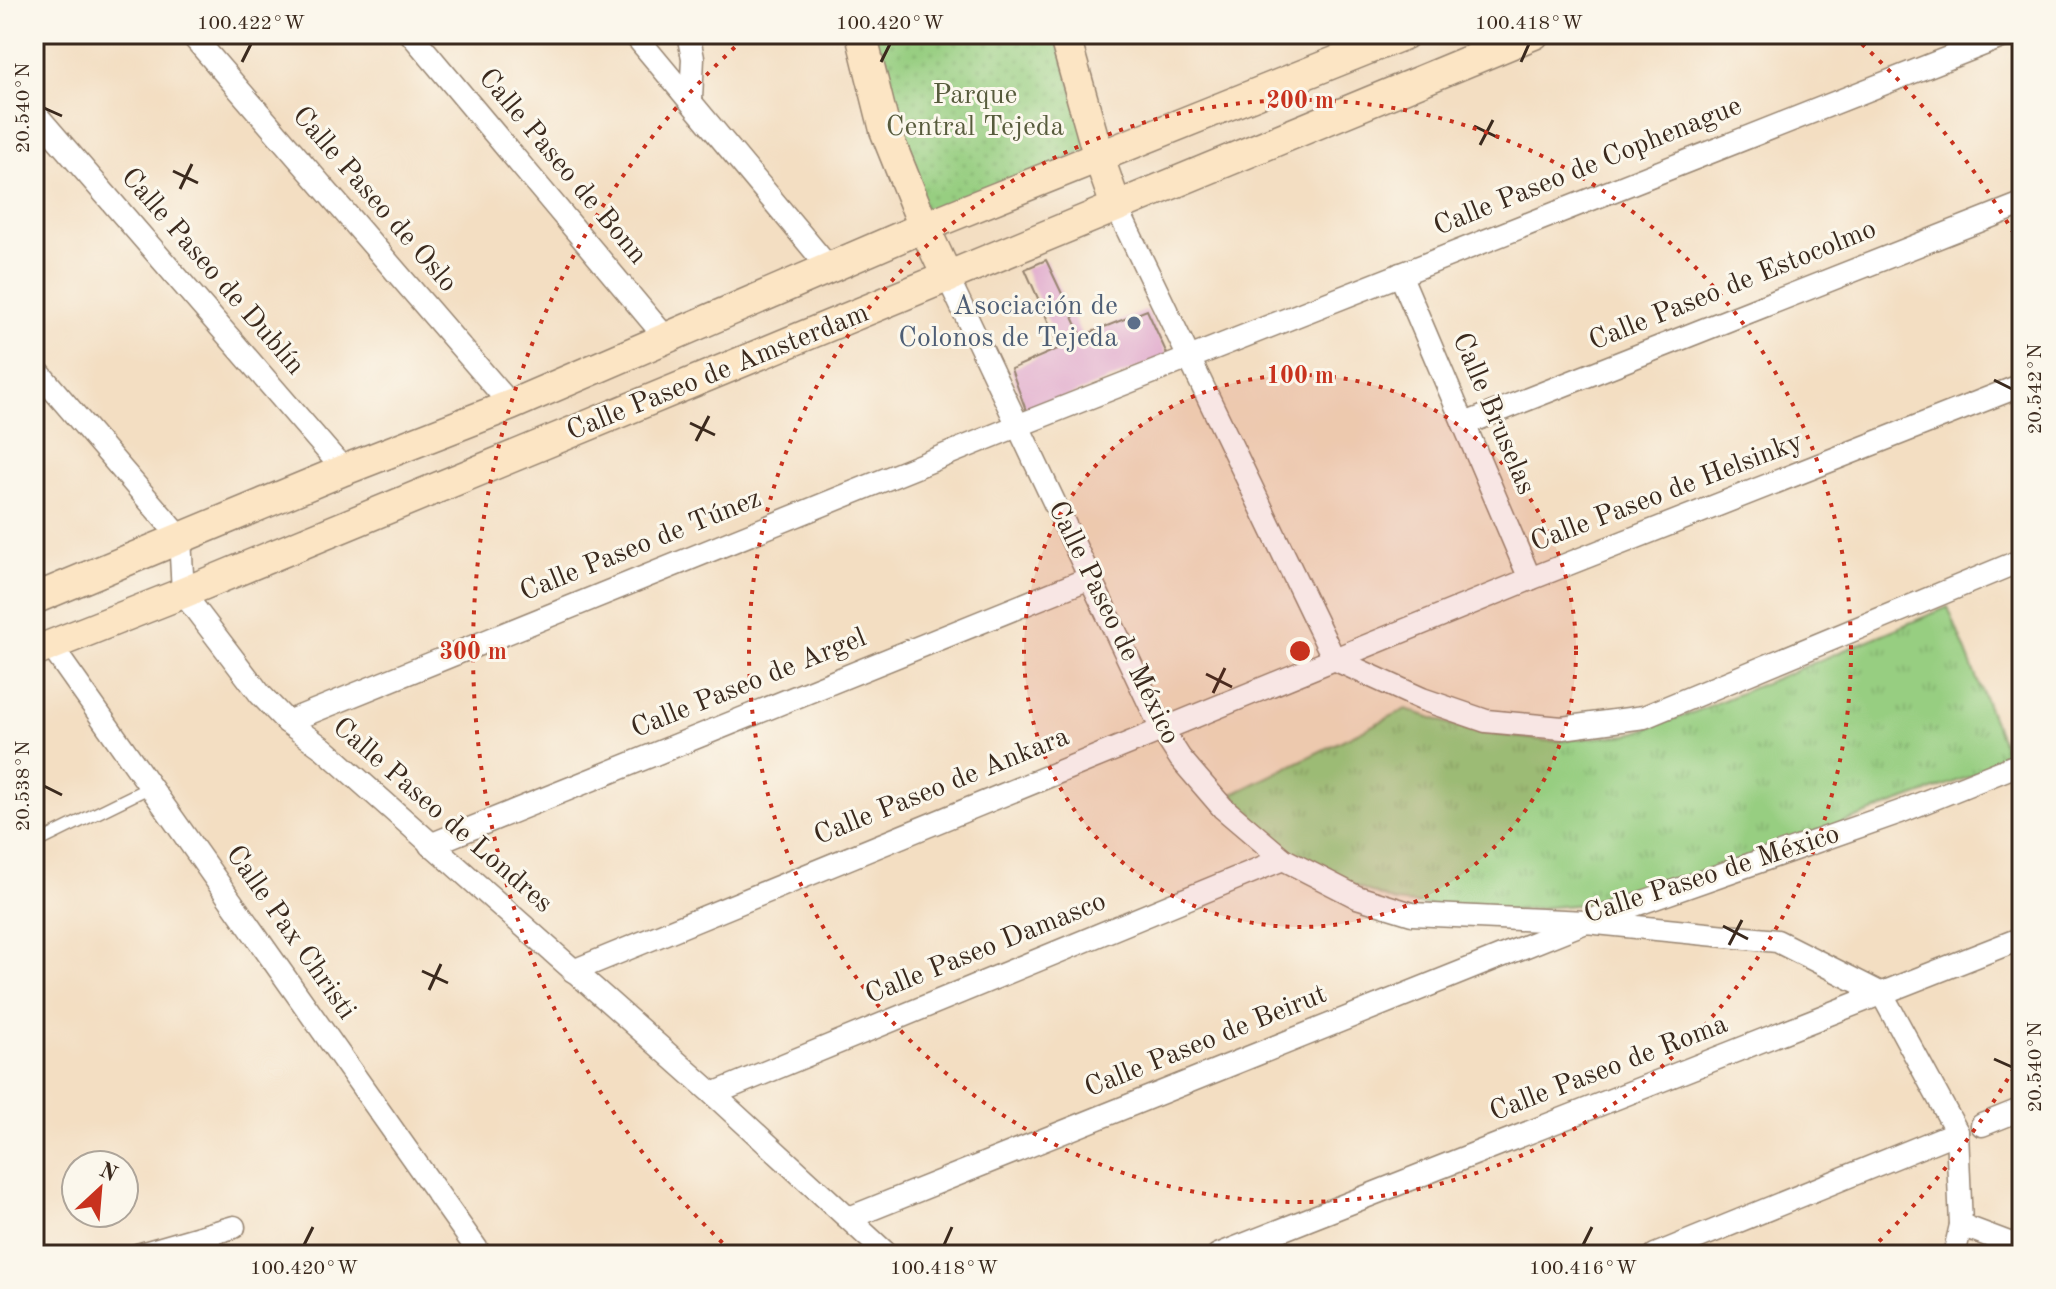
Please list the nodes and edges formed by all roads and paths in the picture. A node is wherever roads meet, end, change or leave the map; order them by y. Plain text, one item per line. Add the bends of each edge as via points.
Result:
1 (191, 34) edge
2 (411, 34) edge
3 (634, 34) edge
4 (688, 34) edge
5 (861, 34) edge
6 (1064, 34) edge
7 (1405, 34) edge
8 (1534, 34) edge
9 (2009, 34) edge
10 (691, 99) junction
11 (34, 112) edge
12 (1099, 158) junction
13 (2022, 204) edge
14 (1116, 206) junction
15 (924, 227) junction
16 (830, 269) junction
17 (1400, 274) junction
18 (948, 278) junction
19 (666, 338) junction
20 (1190, 360) junction
21 (34, 367) edge
22 (2022, 385) edge
23 (511, 405) junction
24 (1465, 424) junction
25 (1017, 426) junction
26 (344, 470) junction
27 (180, 537) junction
28 (2022, 560) edge
29 (1090, 578) junction
30 (1530, 579) junction
31 (183, 593) junction
32 (34, 599) edge
33 (42, 649) edge
34 (1334, 659) junction
35 (287, 722) junction
36 (1162, 730) junction
37 (2022, 763) edge
38 (150, 787) junction
39 (40, 841) dead end
40 (430, 845) junction
41 (1283, 859) junction
42 (1586, 922) junction
43 (2022, 938) edge
44 (573, 971) junction
45 (1882, 994) junction
46 (713, 1094) junction
47 (2022, 1109) edge
48 (1982, 1125) dead end
49 (1957, 1132) junction
50 (849, 1218) junction
51 (1961, 1225) junction
52 (234, 1227) dead end
53 (2022, 1248) edge
54 (137, 1255) edge
55 (481, 1255) edge
56 (888, 1255) edge
57 (1218, 1255) edge
58 (1655, 1255) edge
59 (1954, 1255) edge

1 - 23 street, Calle Paseo de Oslo
2 - 19 street, Calle Paseo de Bonn
3 - 10 street
4 - 10 street
5 - 15 main road, Calle Paseo de México via 885,130
6 - 12 main road
7 - 12 main road, Calle Paseo de Amsterdam
8 - 14 main road, Calle Paseo de Amsterdam
9 - 17 street, Calle Paseo de Cophenague
10 - 16 street
11 - 26 street, Calle Paseo de Dublín
12 - 14 main road
12 - 15 main road, Calle Paseo de Amsterdam
13 - 24 street, Calle Paseo de Estocolmo
14 - 18 main road, Calle Paseo de Amsterdam
14 - 20 street
15 - 16 main road, Calle Paseo de Amsterdam
15 - 18 main road, Calle Paseo de México
16 - 19 main road, Calle Paseo de Amsterdam
17 - 20 street, Calle Paseo de Cophenague
17 - 24 street, Calle Bruselas
18 - 25 street, Calle Paseo de México
18 - 31 main road, Calle Paseo de Amsterdam
19 - 23 main road, Calle Paseo de Amsterdam
20 - 25 street, Calle Paseo de Túnez
20 - 34 street
21 - 27 street
22 - 30 street, Calle Paseo de Helsinky
23 - 26 main road, Calle Paseo de Amsterdam
24 - 30 street, Calle Bruselas
25 - 29 street, Calle Paseo de México
25 - 35 street, Calle Paseo de Túnez
26 - 27 main road, Calle Paseo de Amsterdam
27 - 31 street
27 - 32 main road, Calle Paseo de Amsterdam
28 - 34 street via 1630,719 1562,728 1486,721
29 - 36 street, Calle Paseo de México
29 - 40 street, Calle Paseo de Argel
30 - 34 street, Calle Paseo de Helsinky
31 - 33 main road, Calle Paseo de Amsterdam
31 - 35 street, Calle Paseo de Londres
33 - 38 street, Calle Pax Christi
34 - 36 street, Calle Paseo de Ankara
35 - 40 street, Calle Paseo de Londres
36 - 41 street, Calle Paseo de México via 1223,808
36 - 44 street, Calle Paseo de Ankara
37 - 42 street, Calle Paseo de México via 1900,812
38 - 39 lane
38 - 55 street, Calle Pax Christi
40 - 44 street, Calle Paseo de Londres
41 - 42 street, Calle Paseo de México via 1357,897 1412,914
41 - 46 street, Calle Paseo Damasco
42 - 45 street via 1777,941
42 - 50 street, Calle Paseo de Beirut
43 - 45 street, Calle Paseo de Roma
44 - 46 street, Calle Paseo de Londres
45 - 49 street
45 - 57 street, Calle Paseo de Roma
46 - 50 street, Calle Paseo de Londres
47 - 48 street
49 - 51 street
49 - 58 street
50 - 56 street, Calle Paseo de Londres
51 - 53 street
51 - 59 street
52 - 54 street

